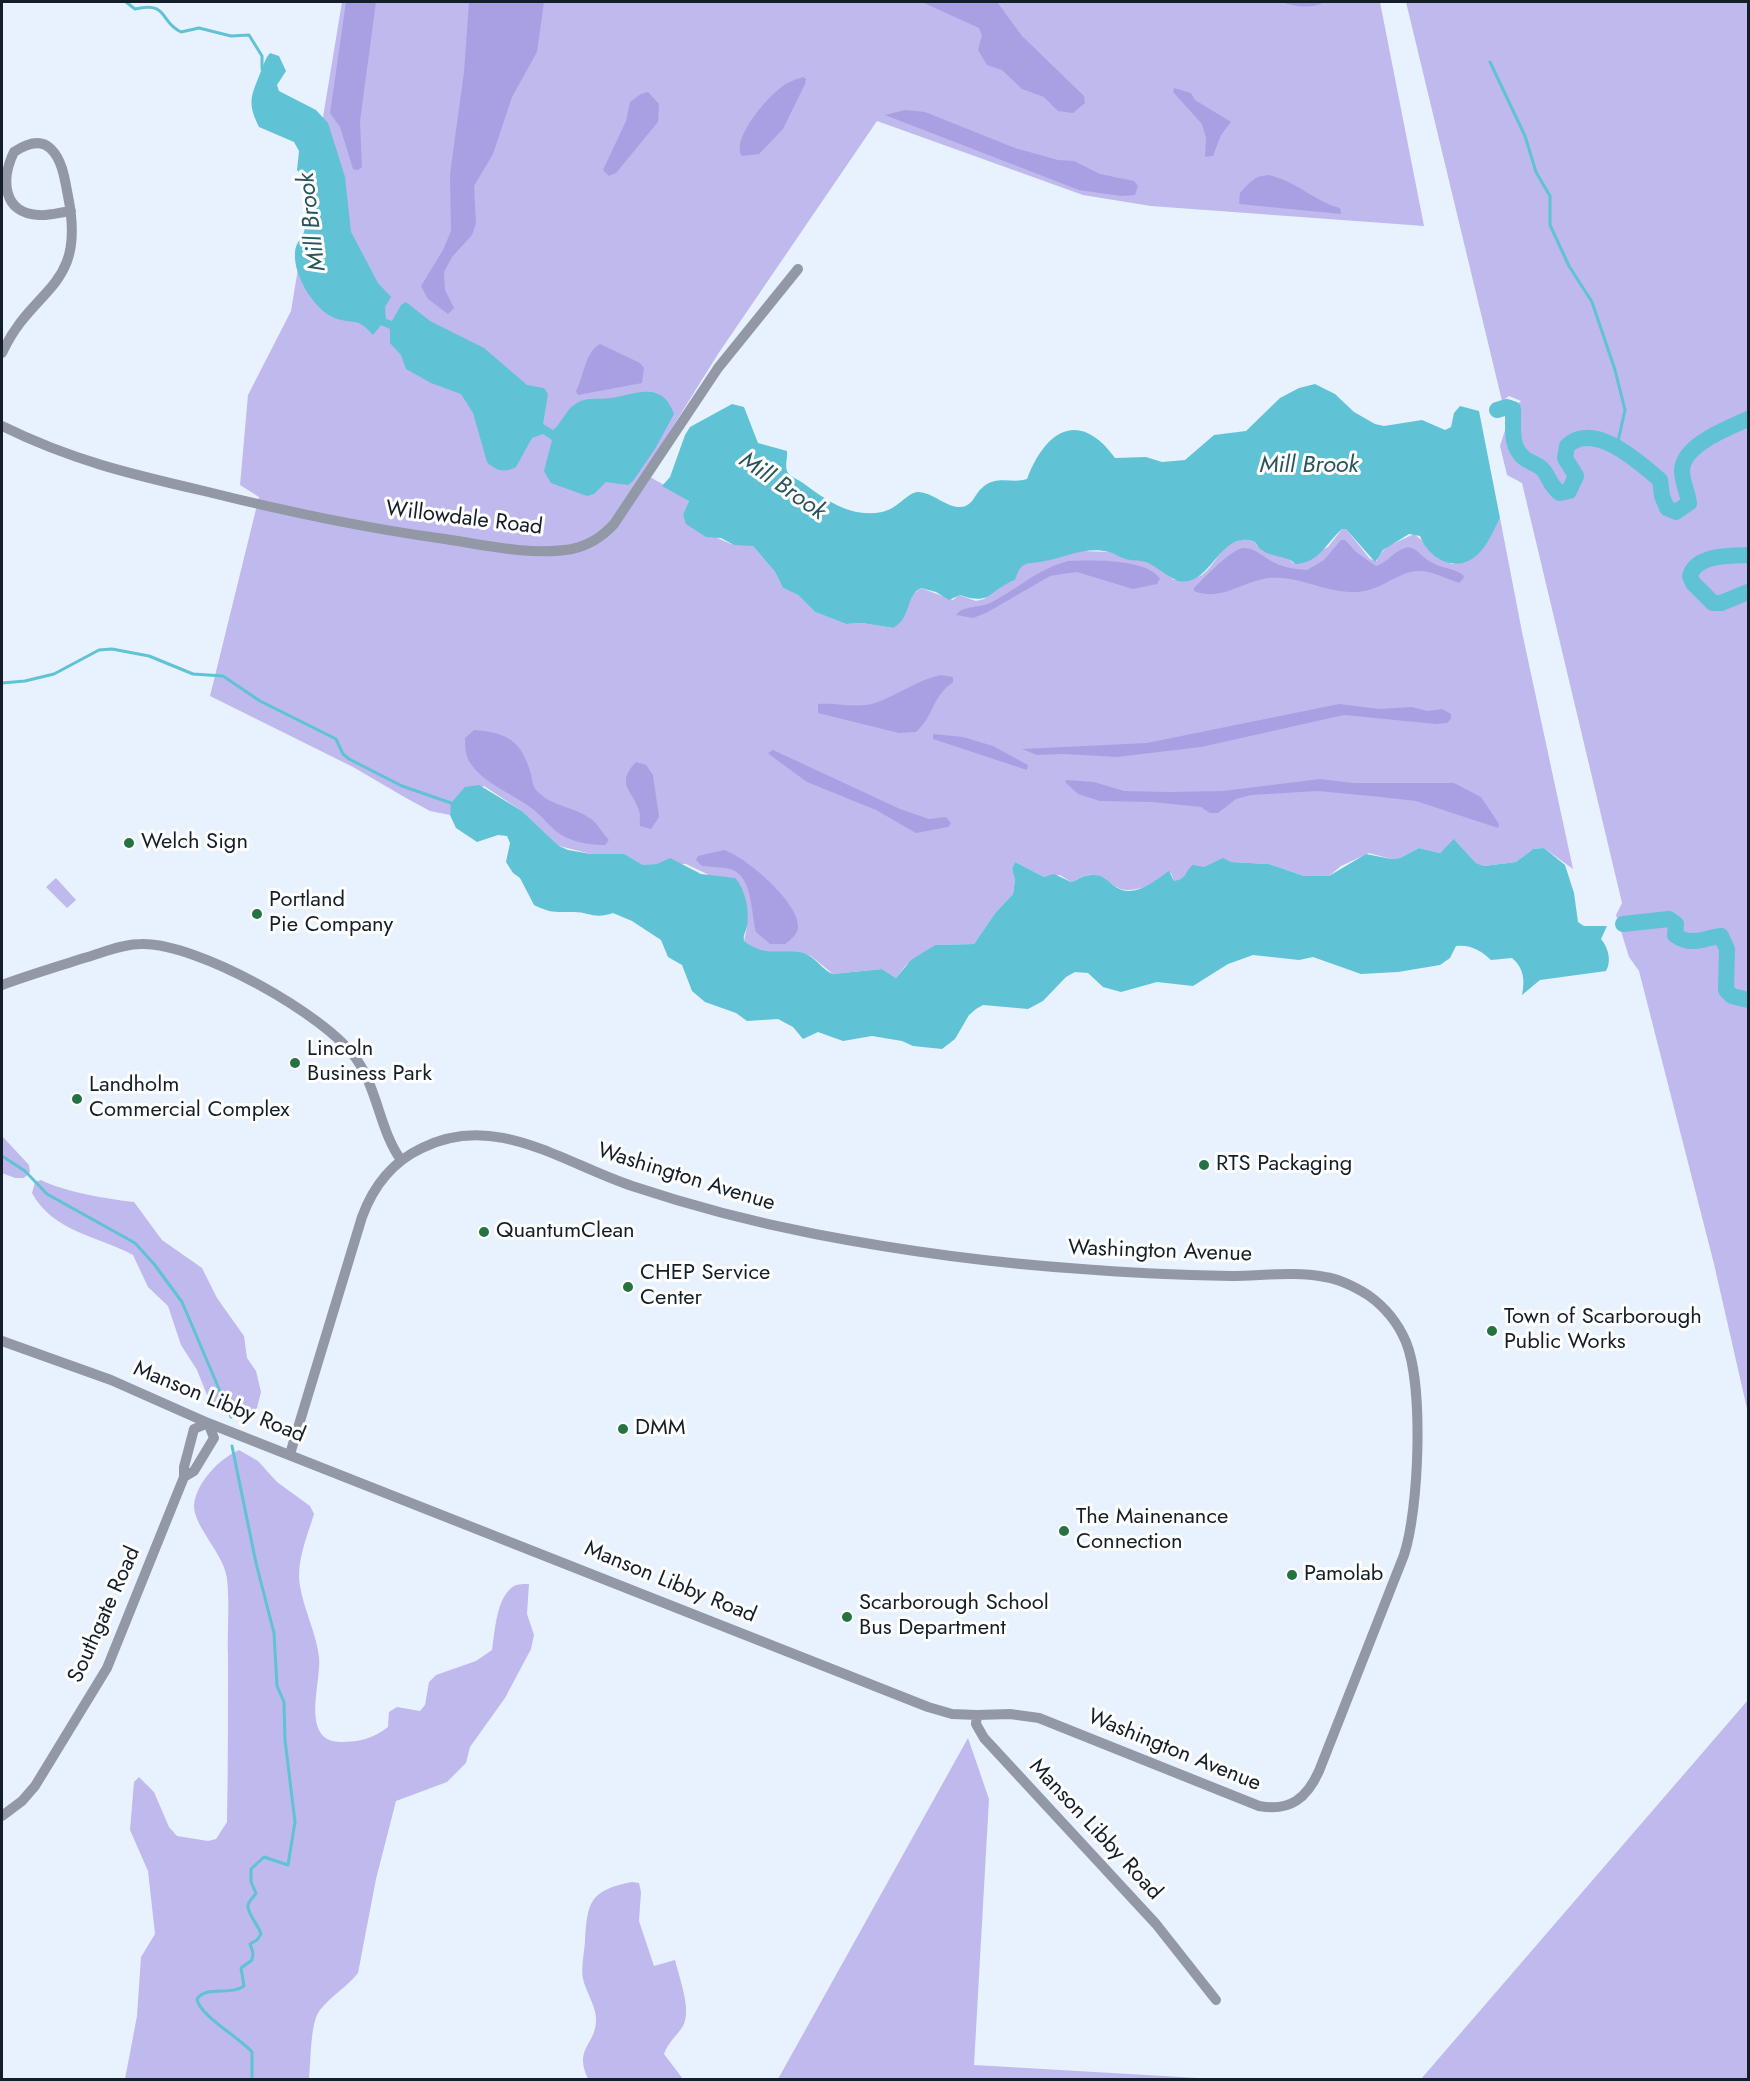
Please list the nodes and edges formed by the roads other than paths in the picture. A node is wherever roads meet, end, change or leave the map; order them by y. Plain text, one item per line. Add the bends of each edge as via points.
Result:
1 (71, 211) junction
2 (798, 269) dead end
3 (2, 353) edge
4 (2, 426) edge
5 (2, 985) edge
6 (401, 1160) junction
7 (2, 1341) edge
8 (208, 1423) junction
9 (290, 1454) junction
10 (184, 1478) junction
11 (977, 1715) junction
12 (2, 1815) edge
13 (1216, 2000) dead end

1 - 1 street via 40,215 15,206 6,182 14,152 34,143 53,151 63,172
1 - 3 street via 73,244 66,267 8,339
2 - 4 street, Willowdale Road via 718,368 614,524 597,540 571,549 464,542 306,515 85,462
5 - 6 street via 115,948 141,944 174,948 219,964 278,996 353,1054
6 - 9 street, Washington Avenue via 377,1185 364,1211
6 - 11 street, Washington Avenue via 440,1139 495,1134 665,1197 816,1234 942,1254 1069,1268 1153,1274 1327,1277 1357,1289 1385,1309 1405,1340 1413,1368 1413,1522 1404,1555 1319,1771 1304,1796 1285,1807 1259,1806 1039,1718
7 - 8 street, Manson Libby Road via 111,1380
8 - 9 street, Manson Libby Road
8 - 10 street, Southgate Road via 194,1429
8 - 10 street, Southgate Road via 214,1438 194,1471
9 - 11 street, Manson Libby Road via 928,1707 952,1714
10 - 12 street, Southgate Road via 107,1668 35,1786
11 - 13 street, Manson Libby Road via 978,1730 984,1738 1156,1924

